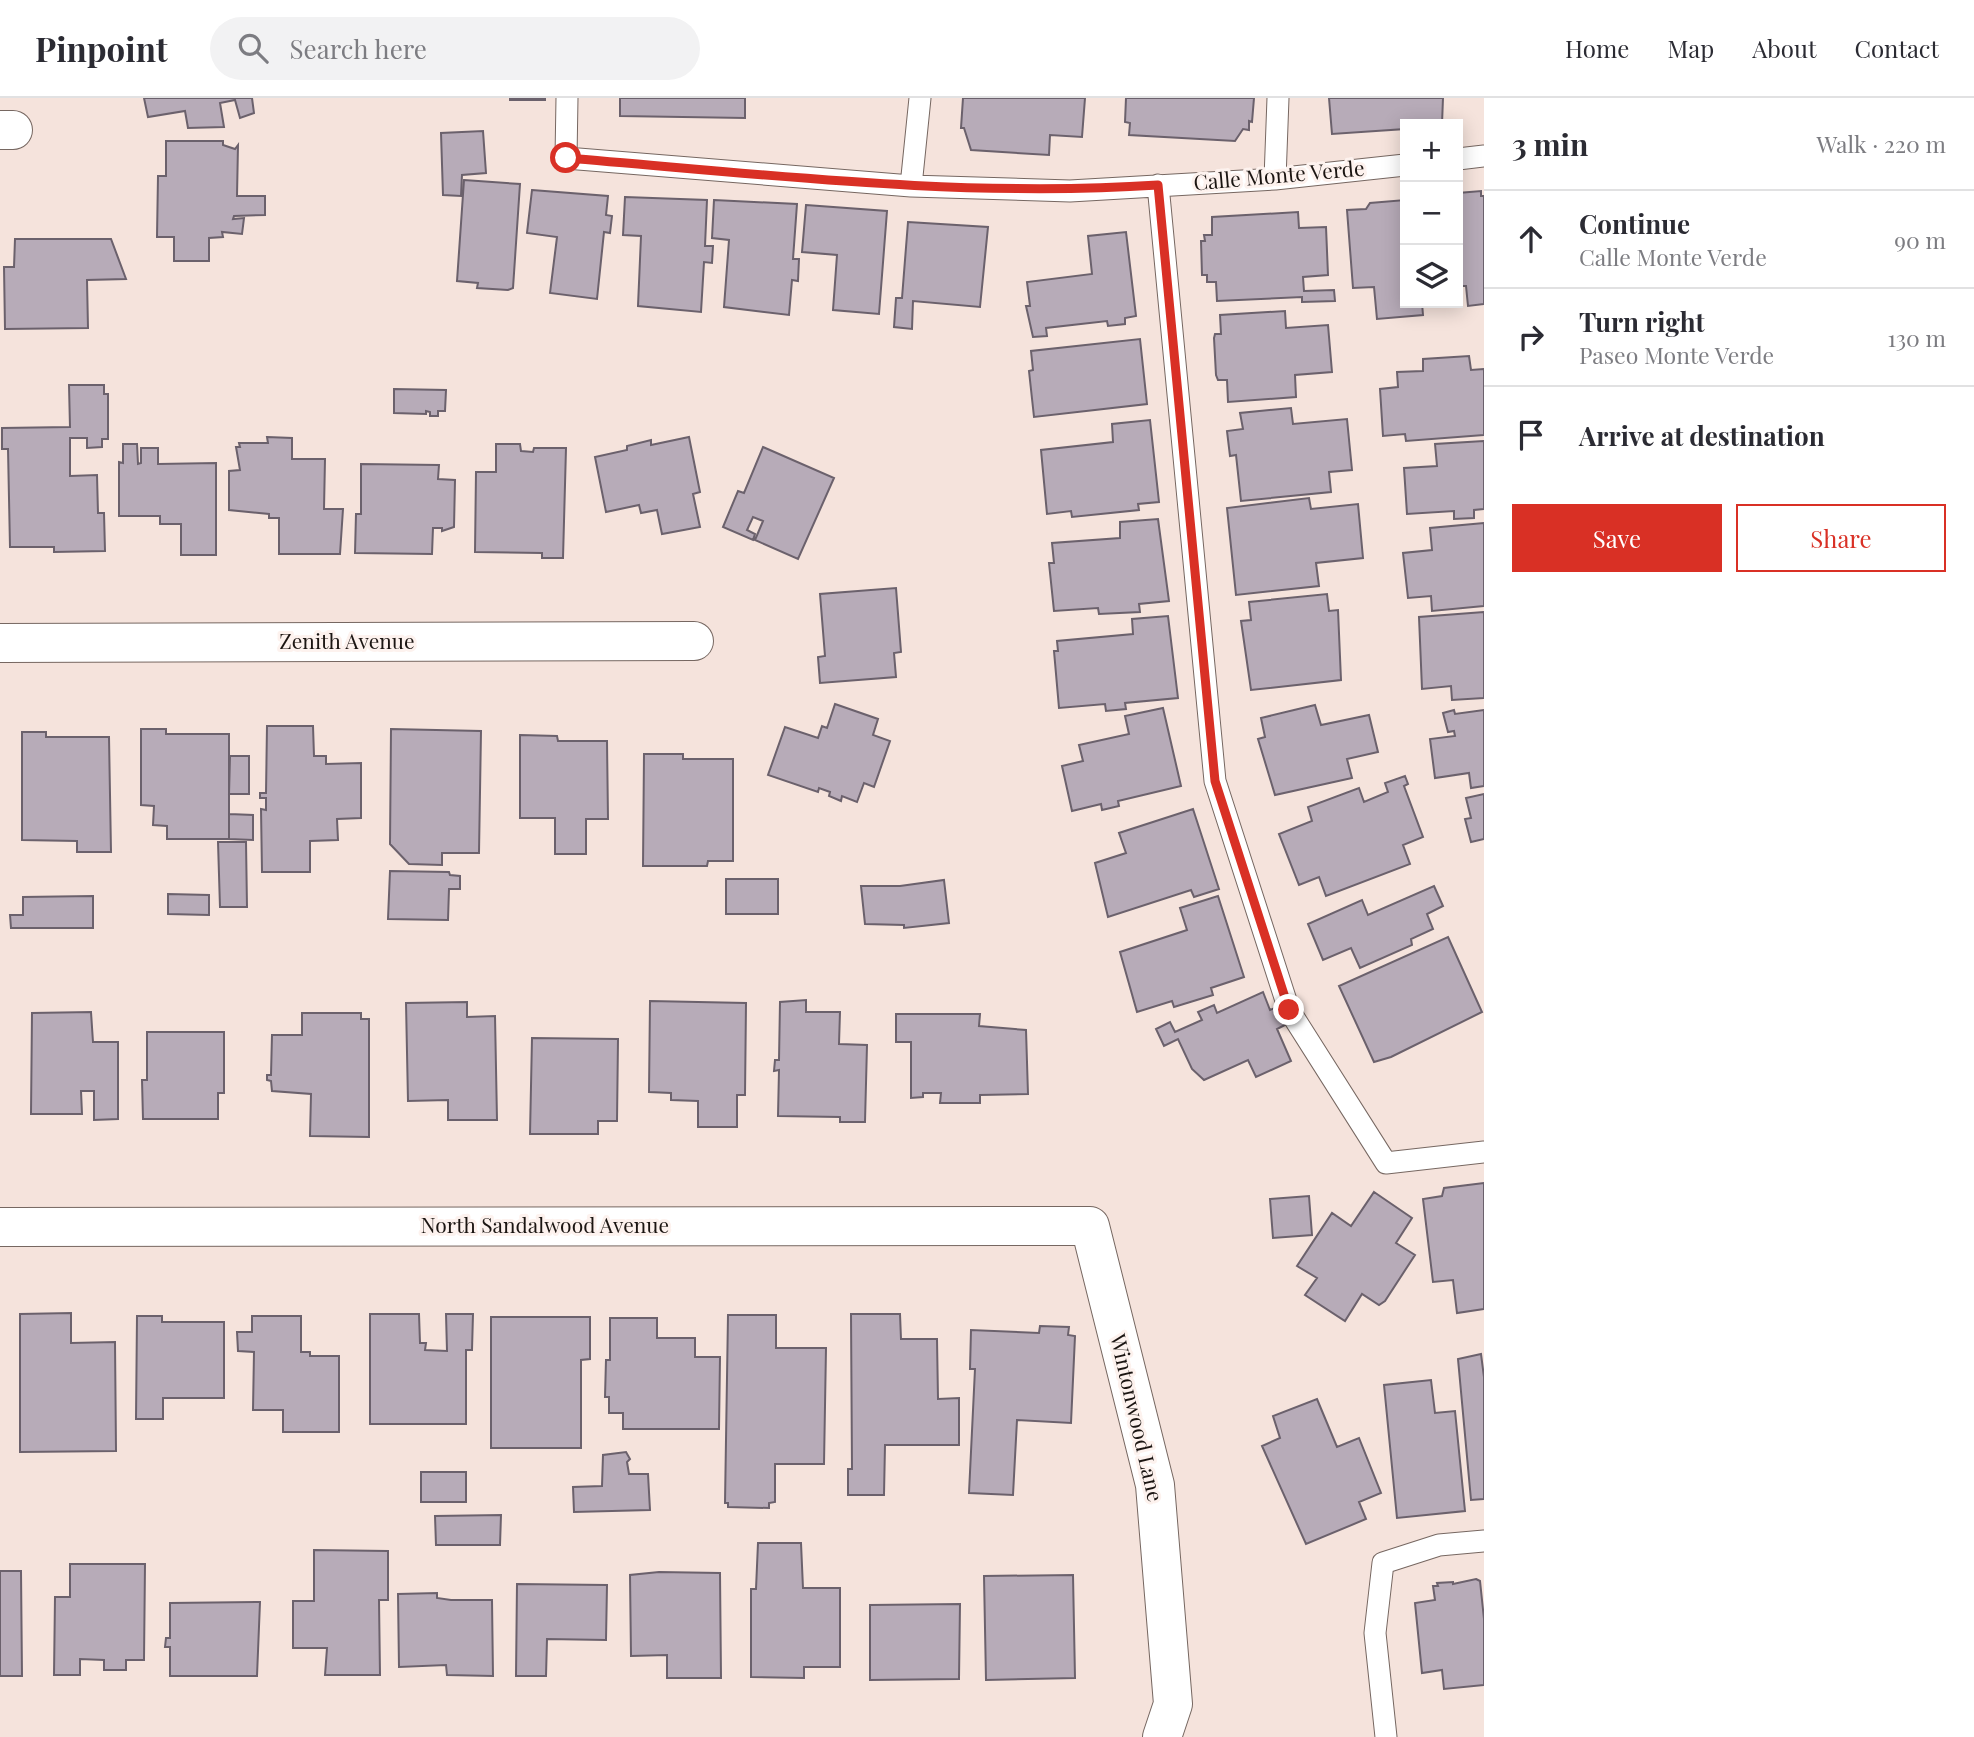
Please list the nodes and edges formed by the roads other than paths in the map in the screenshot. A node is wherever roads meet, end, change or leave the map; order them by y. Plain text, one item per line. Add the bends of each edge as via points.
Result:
1 (567, 98) edge
2 (920, 98) edge
3 (1278, 98) edge
4 (1484, 156) edge
5 (1463, 158) edge
6 (1400, 166) edge
7 (1275, 179) junction
8 (1158, 185) junction
9 (911, 186) junction
10 (694, 641) dead end
11 (0, 643) edge
12 (1484, 1152) edge
13 (1090, 1226) joint
14 (0, 1227) edge
15 (1484, 1541) edge
16 (1162, 1737) edge
17 (1386, 1737) edge

1 - 9 lane, Calle Monte Verde via 566,158
2 - 9 lane
3 - 7 lane
4 - 5 lane
6 - 7 lane, Calle Monte Verde
7 - 8 lane, Calle Monte Verde
8 - 9 lane, Calle Monte Verde via 1070,191
8 - 12 lane via 1215,781 1289,1010 1386,1163
10 - 11 street, Zenith Avenue
13 - 14 street, North Sandalwood Avenue
13 - 16 street, Wintonwood Lane via 1155,1485 1173,1704
15 - 17 lane via 1438,1545 1384,1563 1375,1633

